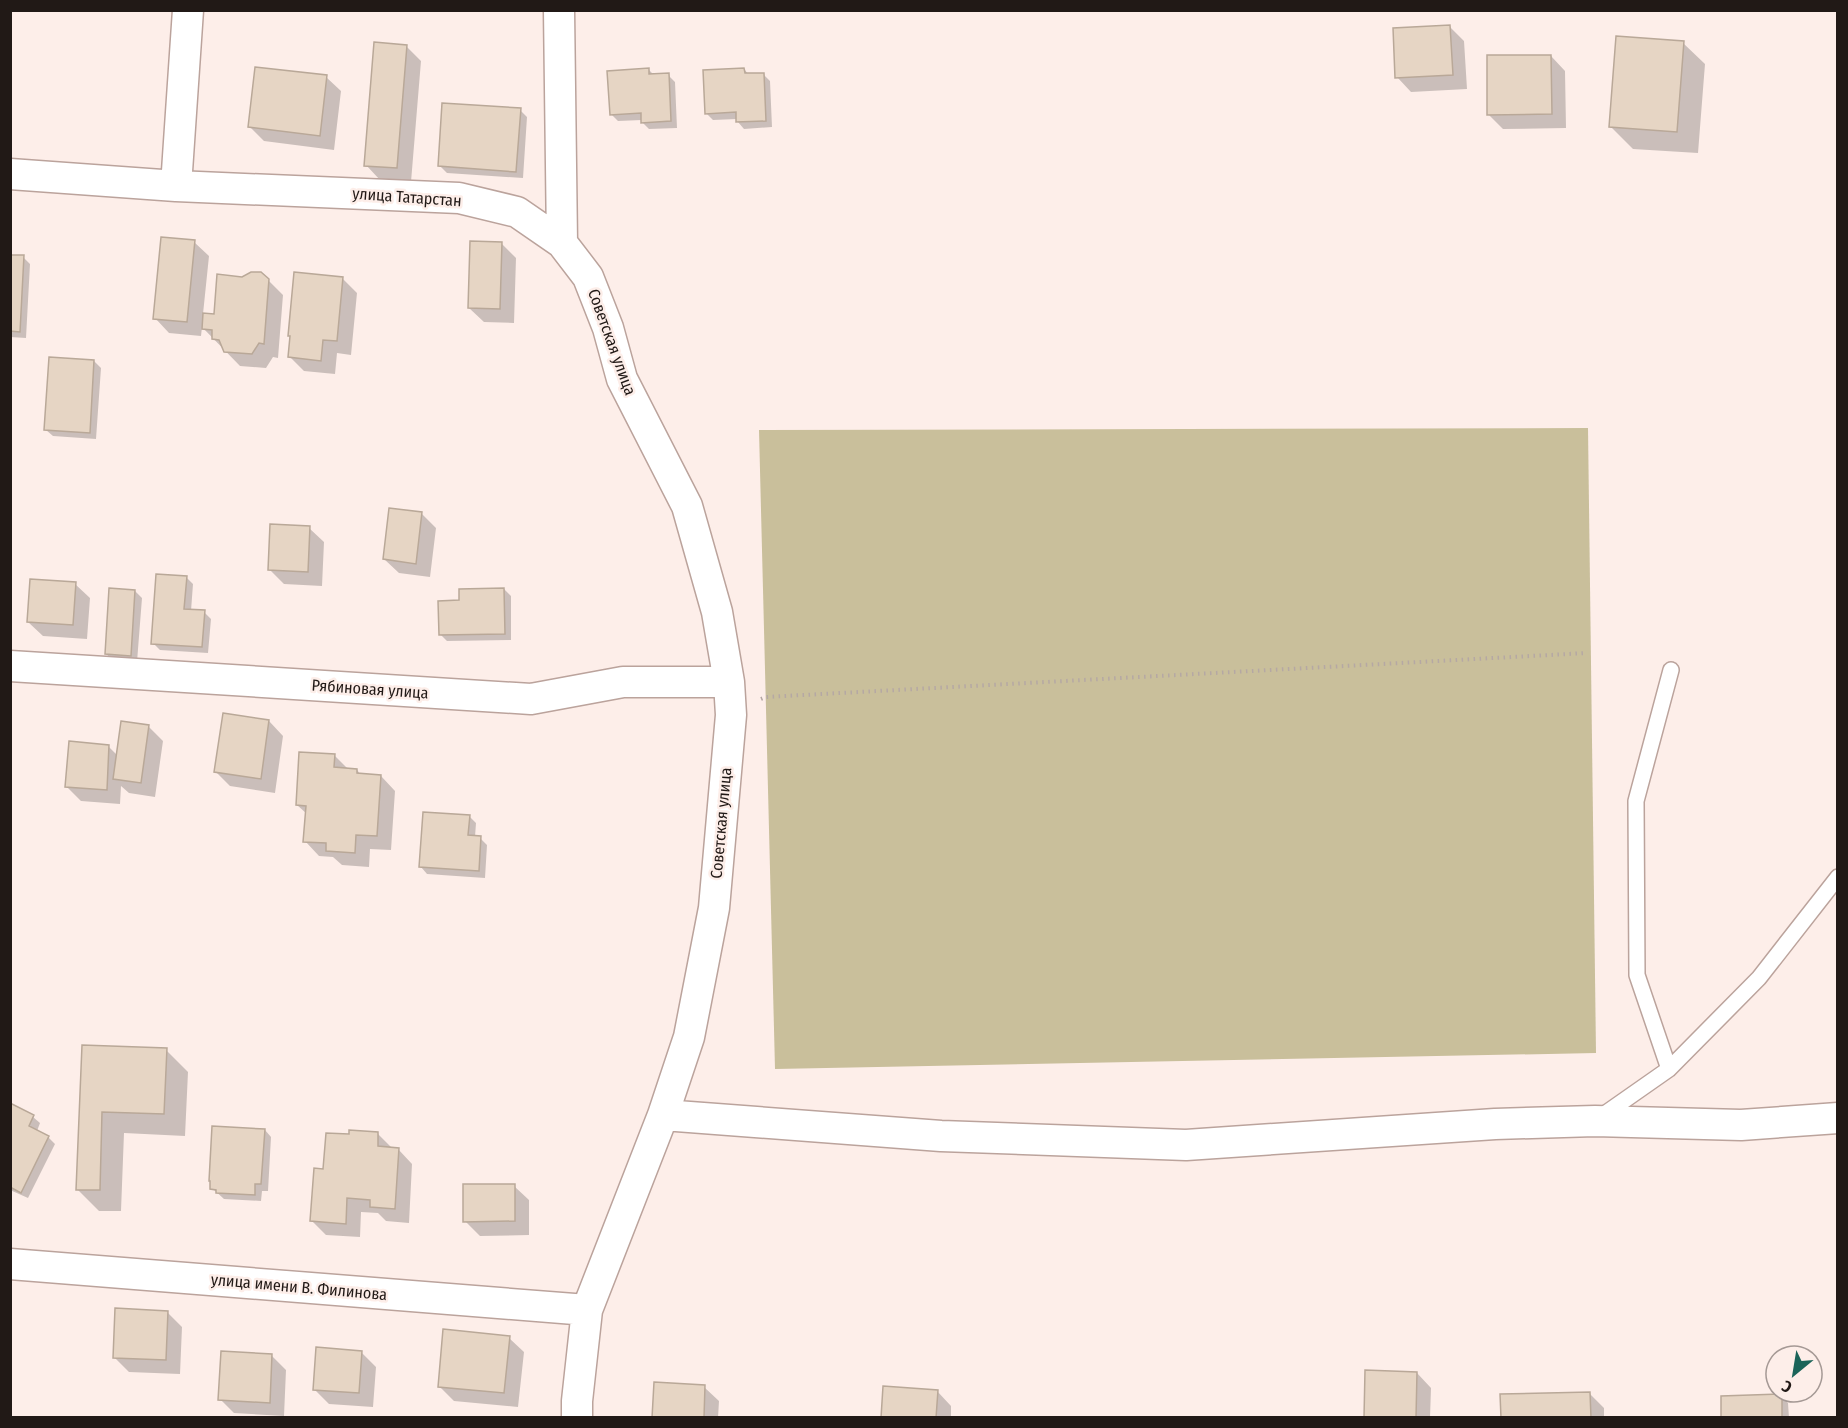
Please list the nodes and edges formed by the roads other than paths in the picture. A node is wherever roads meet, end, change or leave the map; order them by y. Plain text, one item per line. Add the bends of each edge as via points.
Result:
1 (188, 10) edge
2 (559, 10) edge
3 (10, 174) edge
4 (176, 186) junction
5 (562, 243) junction
6 (10, 666) edge
7 (1671, 670) dead end
8 (729, 682) junction
9 (1838, 877) edge
10 (1669, 1069) junction
11 (663, 1115) junction
12 (1838, 1118) edge
13 (1595, 1121) junction
14 (10, 1264) edge
15 (587, 1310) junction
16 (578, 1418) edge

1 - 4 street
2 - 5 street
3 - 4 street, улица Татарстан
4 - 5 street, улица Татарстан via 459,198 517,213
5 - 8 street, Советская улица via 588,278 608,328 622,380 687,506 717,612
6 - 8 street, Рябиновая улица via 531,699 623,682
7 - 10 lane via 1636,801 1637,975
8 - 11 street, Советская улица via 731,715 714,908 689,1037
9 - 10 lane via 1759,978
10 - 13 lane
11 - 13 street via 941,1136 1186,1145
11 - 15 street, Советская улица
12 - 13 street via 1741,1125
14 - 15 street, улица имени В. Филинова
15 - 16 street, Советская улица

